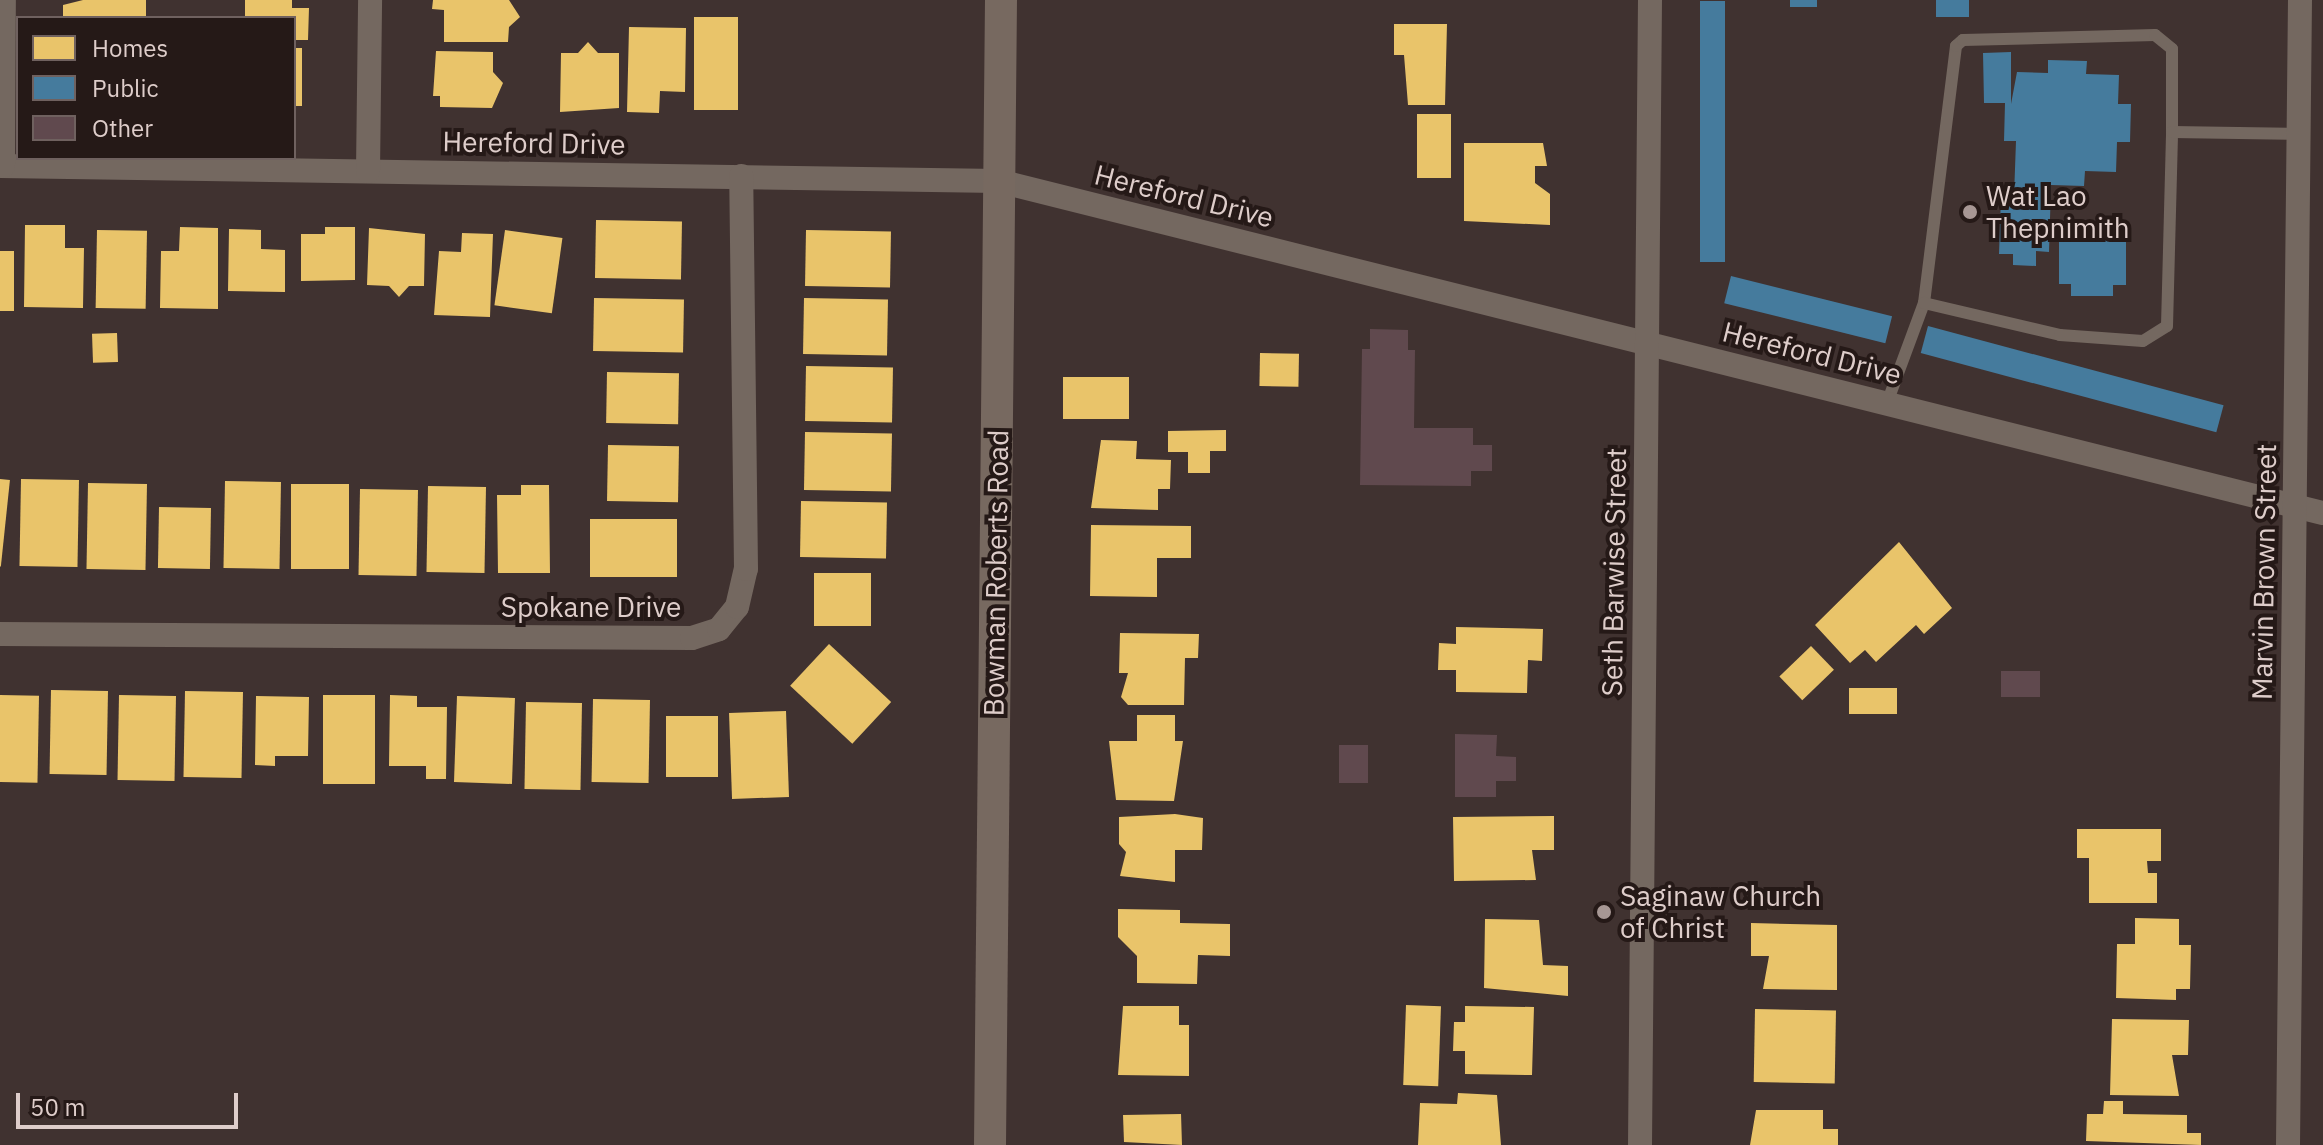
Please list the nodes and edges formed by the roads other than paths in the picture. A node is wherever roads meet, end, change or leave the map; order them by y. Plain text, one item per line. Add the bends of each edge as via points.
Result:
1 (4, 0) edge
2 (370, 0) edge
3 (1001, 0) edge
4 (1650, 0) edge
5 (2300, 0) edge
6 (2172, 132) junction
7 (2299, 134) junction
8 (1, 166) edge
9 (368, 171) junction
10 (741, 176) junction
11 (999, 181) junction
12 (1924, 303) junction
13 (1646, 343) junction
14 (1887, 403) junction
15 (2295, 506) junction
16 (2323, 513) edge
17 (0, 634) edge
18 (990, 1145) edge
19 (1640, 1145) edge
20 (2288, 1145) edge

1 - 8 street
2 - 9 street
3 - 11 street, Bowman Roberts Road
4 - 13 street, Seth Barwise Street
5 - 7 street, Marvin Brown Street
6 - 7 lane
6 - 12 lane via 2167,326 2143,341 2060,335
6 - 12 lane via 2172,49 2155,35 1963,40 1956,46
7 - 15 street, Marvin Brown Street
8 - 9 street, Hereford Drive
9 - 10 street, Hereford Drive
10 - 11 street, Hereford Drive
10 - 17 street, Spokane Drive via 746,569 737,607 719,629 692,638
11 - 13 street, Hereford Drive
11 - 18 street, Bowman Roberts Road
12 - 14 lane
13 - 14 street, Hereford Drive
13 - 19 street, Seth Barwise Street
14 - 15 street, Hereford Drive
15 - 16 street, Hereford Drive
15 - 20 street, Marvin Brown Street

